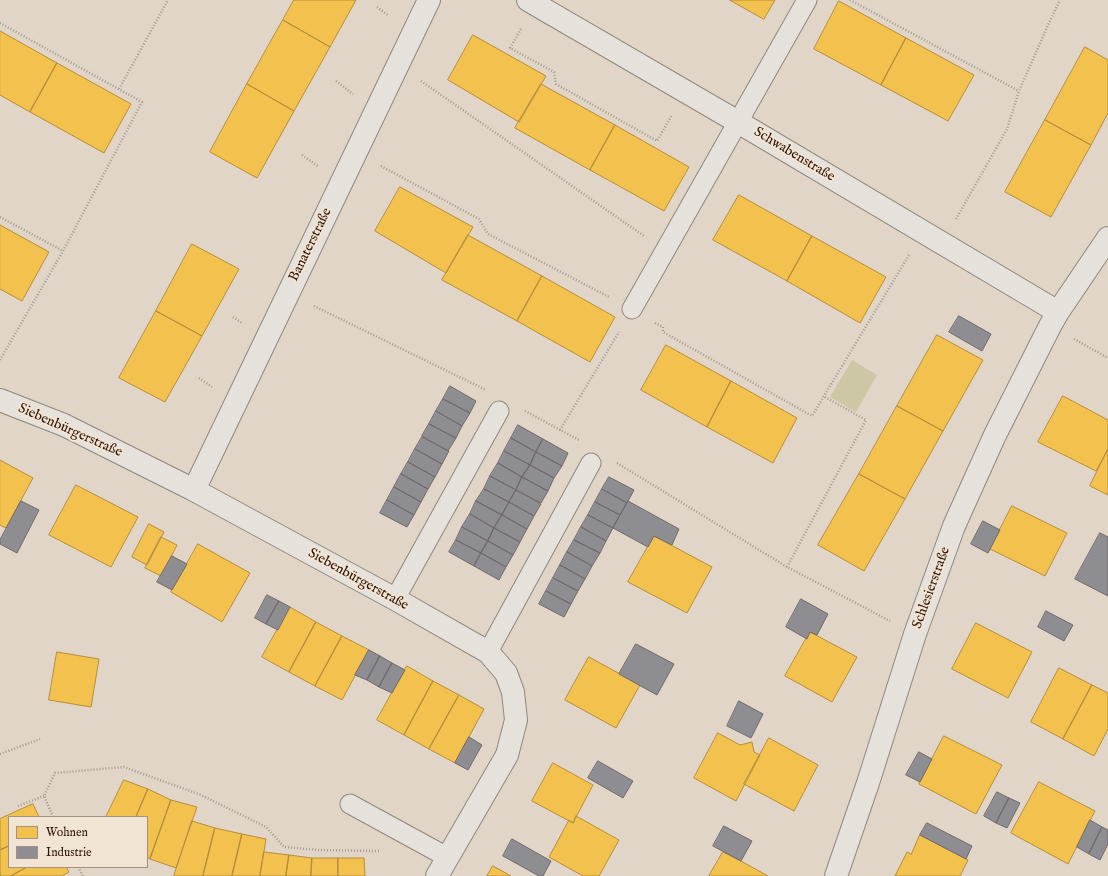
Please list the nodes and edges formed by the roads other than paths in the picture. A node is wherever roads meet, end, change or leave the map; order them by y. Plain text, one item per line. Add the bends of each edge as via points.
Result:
1 (429, 0) edge
2 (807, 0) edge
3 (531, 2) edge
4 (738, 122) junction
5 (1108, 238) edge
6 (635, 311) road end
7 (1054, 319) junction
8 (0, 400) edge
9 (499, 411) dead end
10 (591, 463) dead end
11 (194, 490) junction
12 (395, 599) junction
13 (488, 652) junction
14 (350, 804) dead end
15 (447, 857) junction
16 (437, 876) edge
17 (836, 876) edge

1 - 11 street, Banaterstraße
2 - 4 lane
3 - 4 street, Schwabenstraße
4 - 6 lane via 665,251
4 - 7 street, Schwabenstraße via 942,244
5 - 7 street, Schlesierstraße
7 - 17 street, Schlesierstraße via 995,435 954,526 915,634
8 - 11 street, Siebenbürgerstraße via 64,425
9 - 12 lane
10 - 13 lane
11 - 12 street, Siebenbürgerstraße
12 - 13 street, Siebenbürgerstraße
13 - 15 street, Siebenbürgerstraße via 506,673 513,692 516,720 507,755
14 - 15 lane
15 - 16 street, Siebenbürgerstraße

